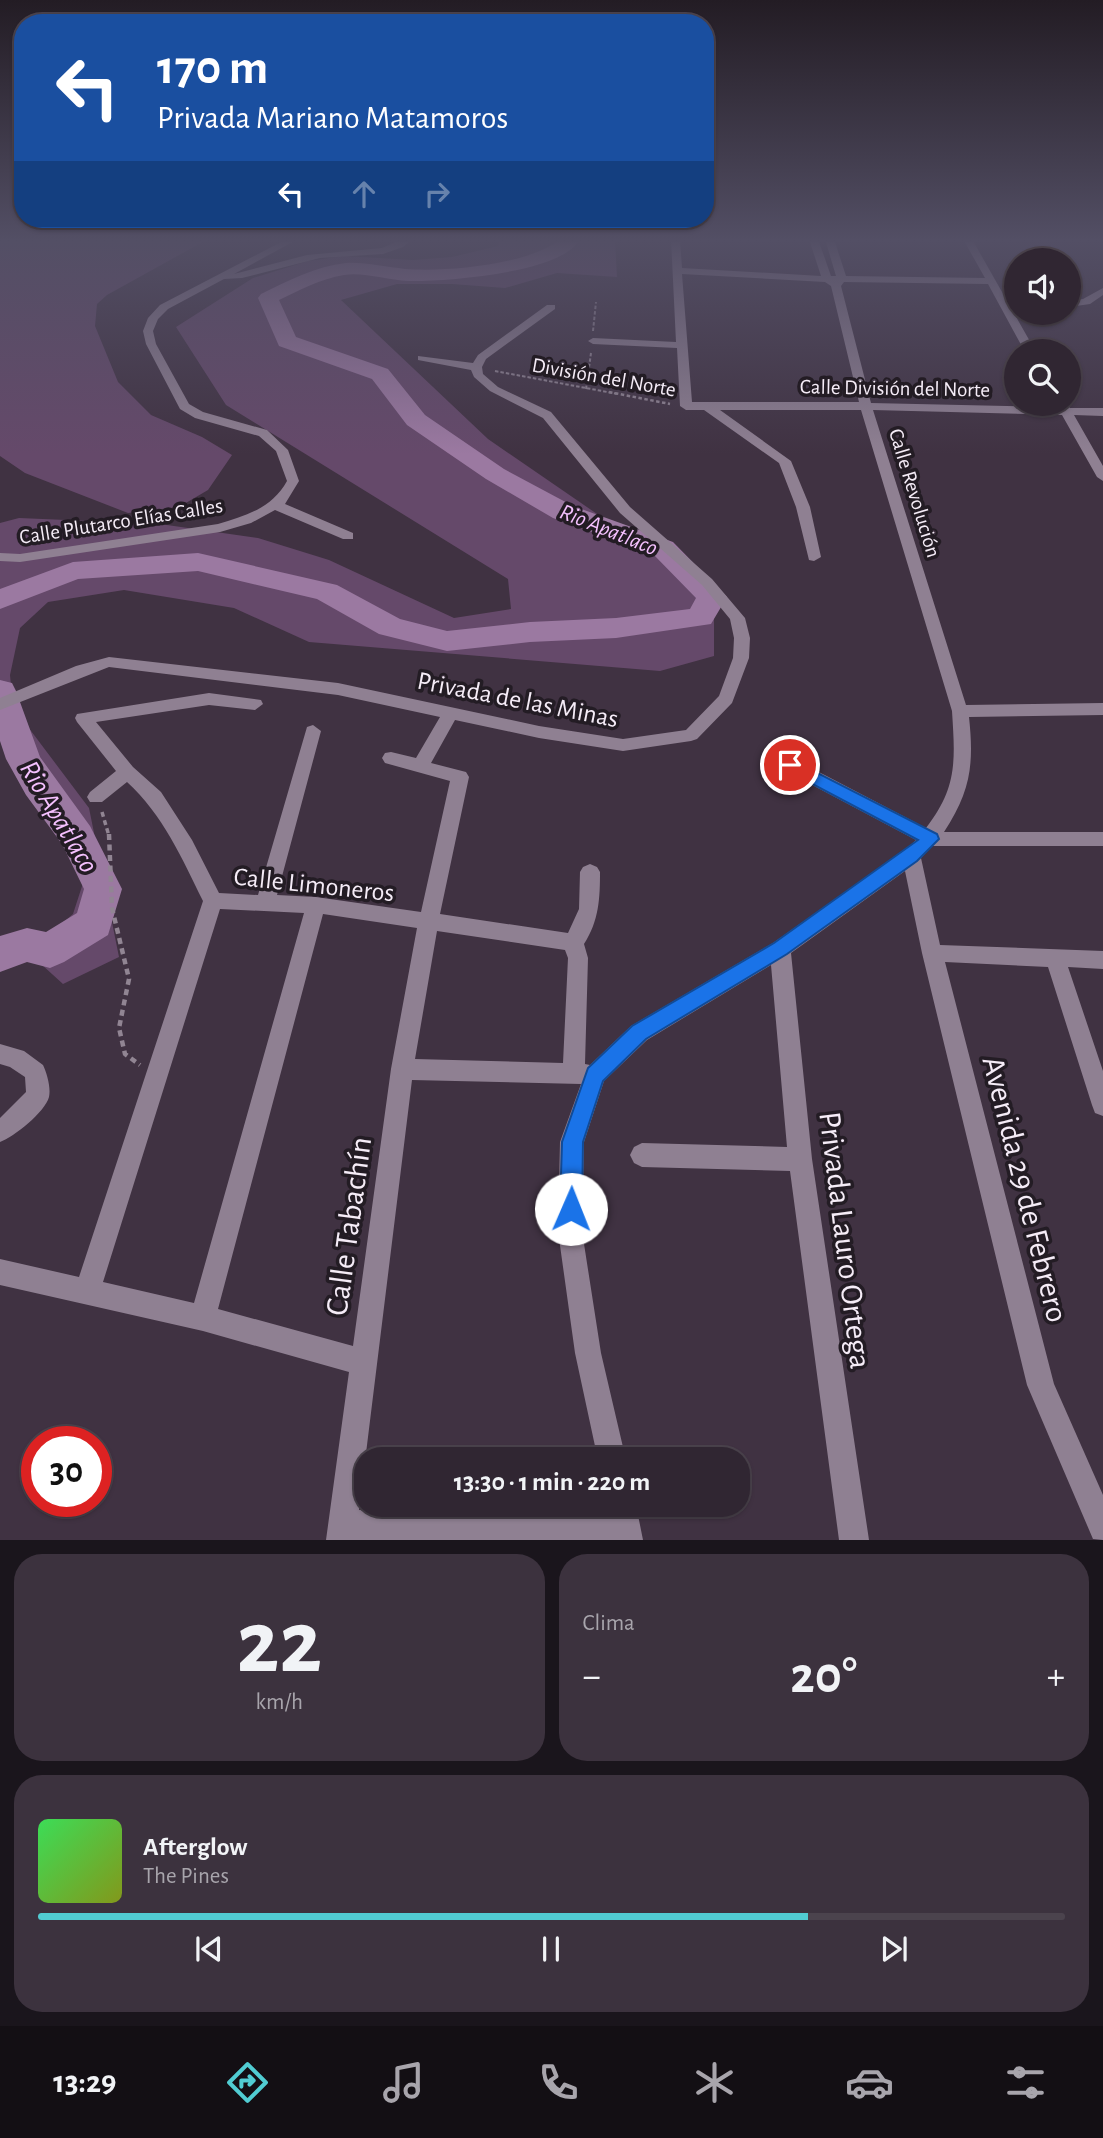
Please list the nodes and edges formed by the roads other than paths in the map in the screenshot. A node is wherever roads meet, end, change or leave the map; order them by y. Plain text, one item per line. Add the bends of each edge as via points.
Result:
1 (160, 311) edge
2 (546, 311) edge
3 (679, 311) edge
4 (842, 311) edge
5 (1007, 311) edge
6 (1024, 339) edge
7 (593, 341) dead end
8 (681, 345) junction
9 (422, 358) dead end
10 (476, 367) junction
11 (707, 406) junction
12 (866, 406) junction
13 (1004, 407) edge
14 (1081, 410) edge
15 (1103, 412) edge
16 (1069, 416) edge
17 (1103, 477) edge
18 (275, 505) junction
19 (348, 536) dead end
20 (0, 557) edge
21 (814, 557) dead end
22 (0, 704) edge
23 (255, 704) dead end
24 (1103, 709) edge
25 (960, 711) junction
26 (451, 712) junction
27 (313, 731) dead end
28 (391, 758) dead end
29 (421, 765) junction
30 (790, 765) dead end
31 (127, 772) junction
32 (96, 797) road end
33 (931, 839) junction
34 (1103, 839) edge
35 (911, 856) junction
36 (590, 872) dead end
37 (213, 901) junction
38 (267, 901) junction
39 (316, 905) junction
40 (428, 923) junction
41 (573, 942) junction
42 (780, 949) junction
43 (932, 953) junction
44 (1055, 958) junction
45 (1103, 960) edge
46 (0, 1054) edge
47 (402, 1069) junction
48 (585, 1074) junction
49 (1103, 1105) edge
50 (0, 1131) edge
51 (642, 1155) dead end
52 (800, 1159) junction
53 (0, 1272) edge
54 (88, 1291) junction
55 (203, 1318) junction
56 (363, 1362) junction
57 (609, 1447) edge
58 (626, 1523) edge
59 (1103, 1529) edge
60 (342, 1532) edge
61 (854, 1539) edge

1 - 18 street via 148,331 151,344 184,406 198,415 262,433 282,450 293,481
2 - 10 street via 482,357
3 - 8 street
4 - 12 street, Calle Revolución
5 - 6 street
7 - 8 street
8 - 11 street, Calle División del Norte via 686,406
9 - 10 street
10 - 26 street, Privada de las Minas via 478,375 494,389 547,415 625,510 717,592 737,618 741,658 726,699 691,735 623,745
11 - 12 street, Calle División del Norte
11 - 21 street via 785,461 803,507
12 - 13 street, Calle División del Norte
12 - 25 street, Calle Revolución
14 - 15 street, Calle División del Norte
16 - 17 street
18 - 19 street
18 - 20 street, Calle Plutarco Elías Calles via 220,528 20,558
22 - 26 street, Privada de las Minas via 80,668 109,662 338,689
23 - 31 street, Calle Limoneros via 209,699 83,719
24 - 25 street
25 - 33 street, Calle Revolución via 964,762 954,798
26 - 29 street
27 - 38 street
28 - 29 street
29 - 40 street, Calle Tabachín via 460,777
30 - 33 street
31 - 32 street
31 - 37 street, Calle Limoneros via 155,797
33 - 34 street
33 - 35 street
35 - 42 street
35 - 43 street, Avenida 29 de Febrero
36 - 41 street via 589,917
37 - 38 street, Calle Limoneros
37 - 54 street
38 - 39 street, Calle Limoneros
39 - 40 street, Calle Limoneros
39 - 55 street
40 - 41 street, Calle Limoneros
40 - 47 street, Calle Tabachín
41 - 48 street via 578,958
42 - 48 street via 639,1032
42 - 52 street, Privada Lauro Ortega
43 - 44 street
43 - 59 street, Avenida 29 de Febrero via 1041,1385
44 - 45 street
44 - 49 street
46 - 50 street via 16,1058 35,1072 38,1096
47 - 48 street
47 - 56 street, Calle Tabachín
48 - 57 street via 572,1142 570,1231 588,1353
51 - 52 street
52 - 61 street, Privada Lauro Ortega
53 - 54 street
54 - 55 street
55 - 56 street
56 - 60 street, Calle Tabachín
58 - 60 street

